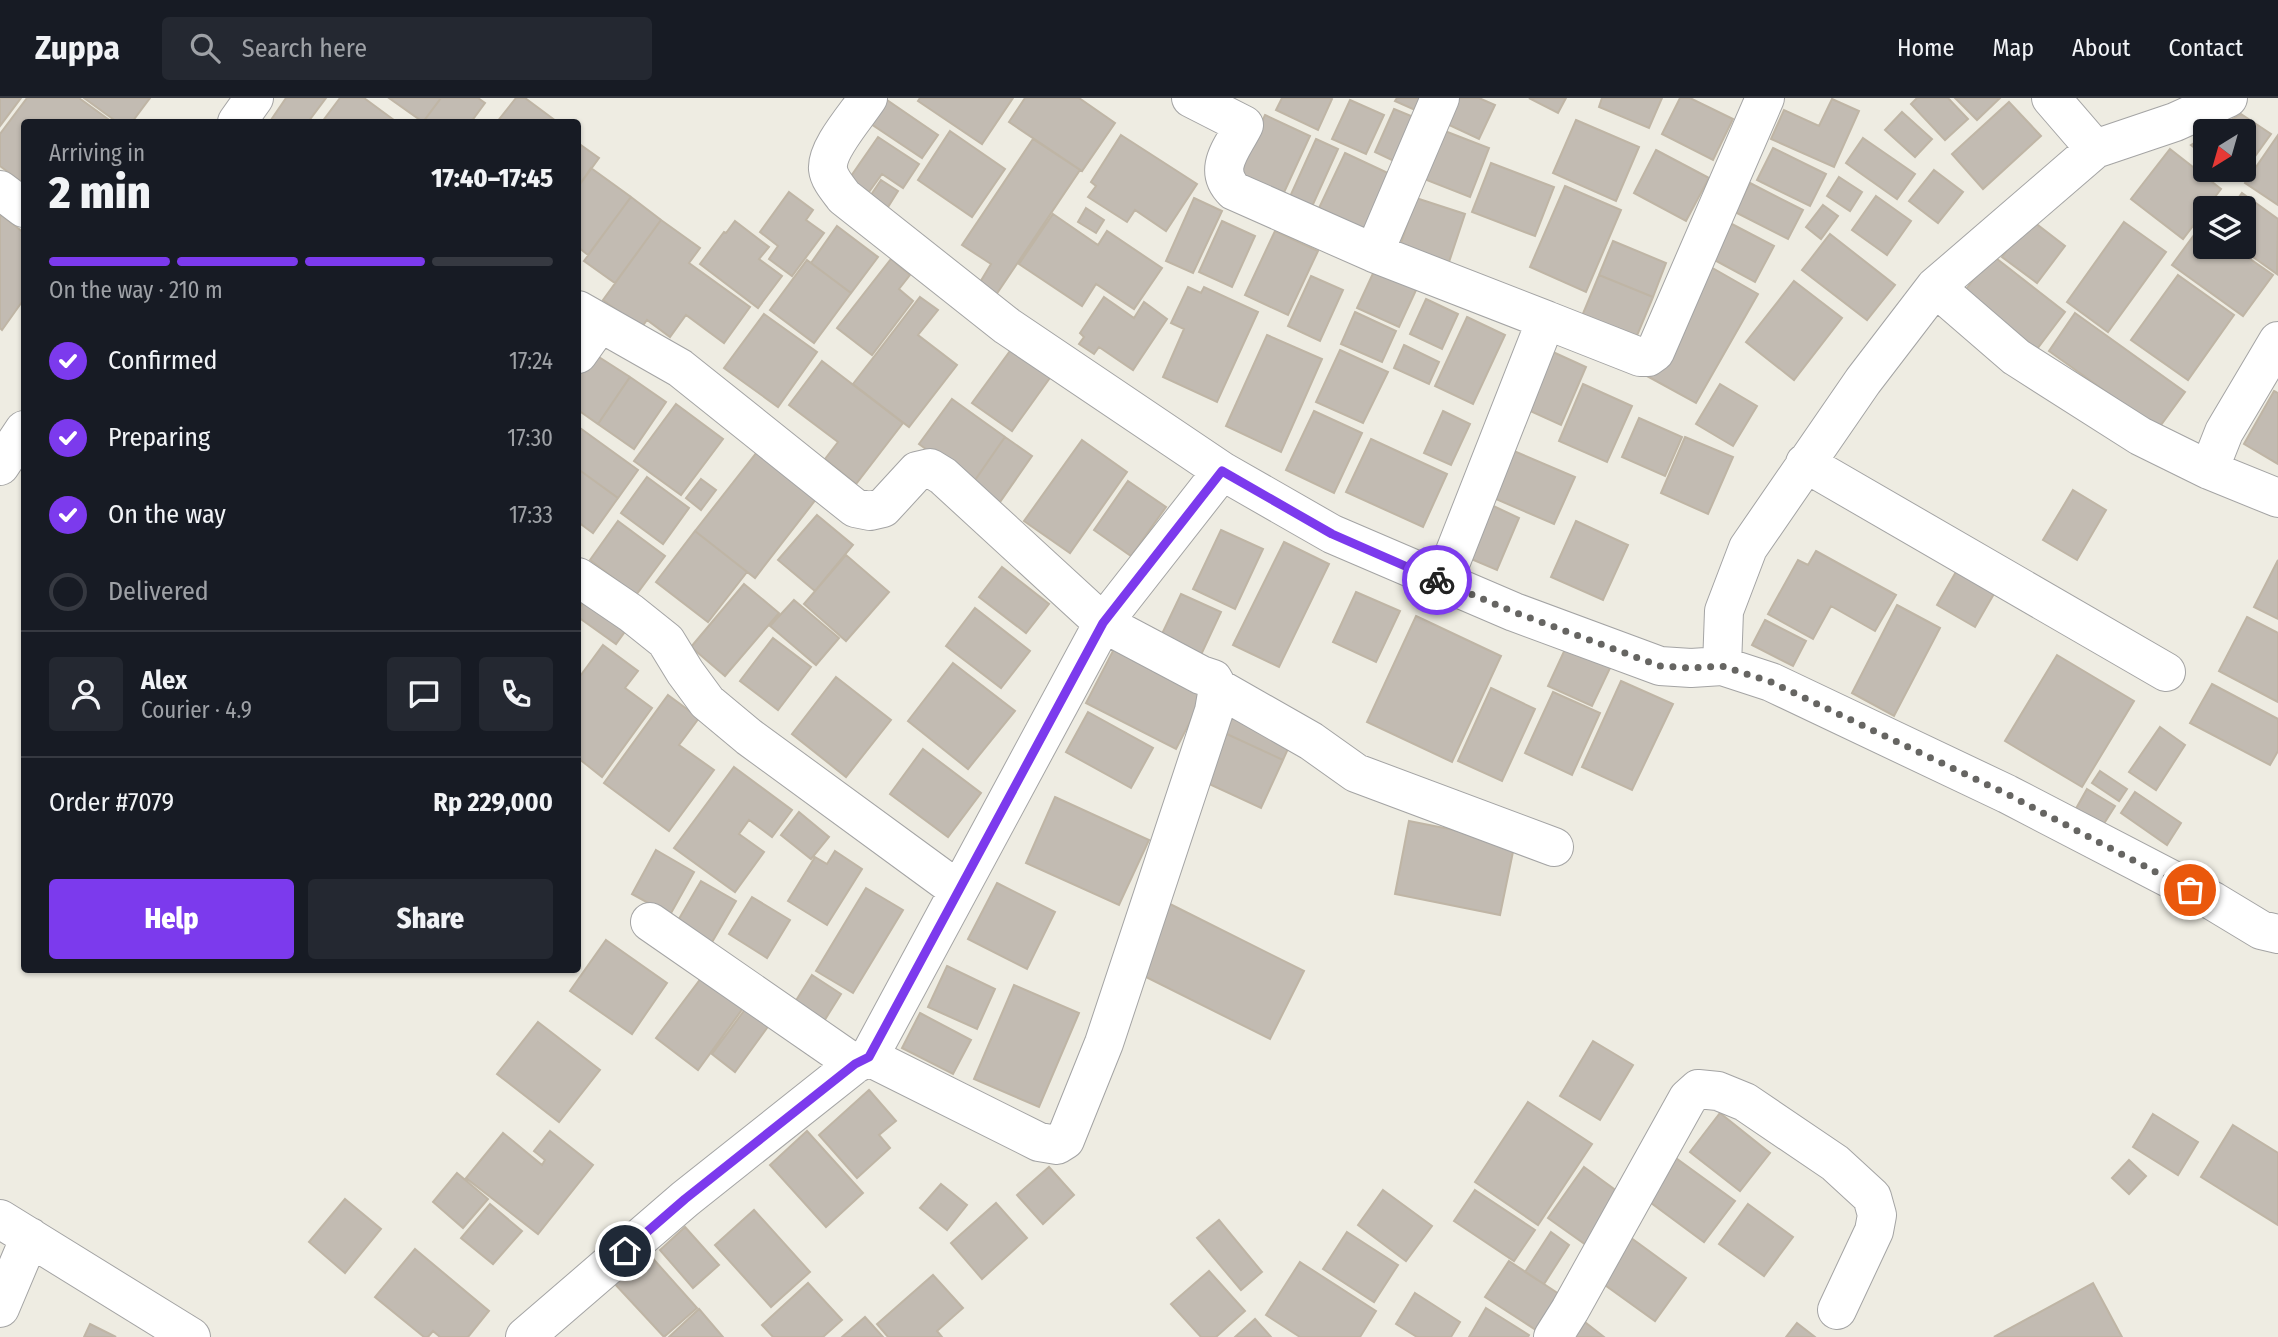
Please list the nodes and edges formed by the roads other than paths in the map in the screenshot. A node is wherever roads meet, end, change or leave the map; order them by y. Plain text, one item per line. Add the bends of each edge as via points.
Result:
1 (868, 98) edge
2 (1191, 98) edge
3 (1440, 98) edge
4 (1765, 98) edge
5 (2051, 98) edge
6 (2228, 98) edge
7 (1250, 111) edge
8 (2095, 149) junction
9 (0, 190) edge
10 (21, 206) edge
11 (1374, 253) junction
12 (1935, 288) junction
13 (589, 316) edge
14 (1546, 320) junction
15 (2278, 341) edge
16 (581, 344) edge
17 (21, 434) edge
18 (1805, 463) junction
19 (0, 466) edge
20 (2209, 470) junction
21 (1222, 471) junction
22 (2278, 498) edge
23 (581, 579) edge
24 (1443, 582) junction
25 (1103, 623) junction
26 (1722, 666) junction
27 (2166, 672) dead end
28 (1218, 688) junction
29 (1554, 847) dead end
30 (958, 890) junction
31 (650, 922) dead end
32 (2278, 934) edge
33 (862, 1061) junction
34 (15, 1228) edge
35 (0, 1308) edge
36 (1837, 1310) dead end
37 (183, 1334) edge
38 (525, 1337) edge
39 (1553, 1337) edge

1 - 21 street via 829,155 828,170 844,197 1007,326
2 - 7 street
3 - 11 street
4 - 14 street via 1655,352 1640,357
5 - 8 street
6 - 8 street
7 - 11 street via 1222,169 1225,182 1234,191
8 - 12 street
9 - 10 street
11 - 14 street
12 - 18 street
12 - 20 street via 2016,357 2140,436
13 - 16 street
13 - 25 street via 680,368 855,508 883,508 917,471 929,468 943,476
14 - 24 street
15 - 20 street via 2224,432
17 - 19 street
18 - 26 street via 1748,548 1724,611
18 - 27 street
20 - 22 street
21 - 24 street via 1332,534
21 - 25 street
23 - 30 street via 666,640 707,702 749,737
24 - 26 street via 1660,666
25 - 28 street via 1213,679
25 - 30 street
26 - 32 street via 1771,682 2007,794 2261,930
28 - 29 street via 1311,741 1356,773
28 - 33 street via 1104,1043 1065,1140 1057,1145 1039,1142
30 - 33 street
31 - 33 street
33 - 38 street via 685,1199
34 - 35 street
34 - 37 street
36 - 39 street via 1874,1231 1877,1215 1872,1197 1835,1163 1745,1102 1698,1089 1688,1098

